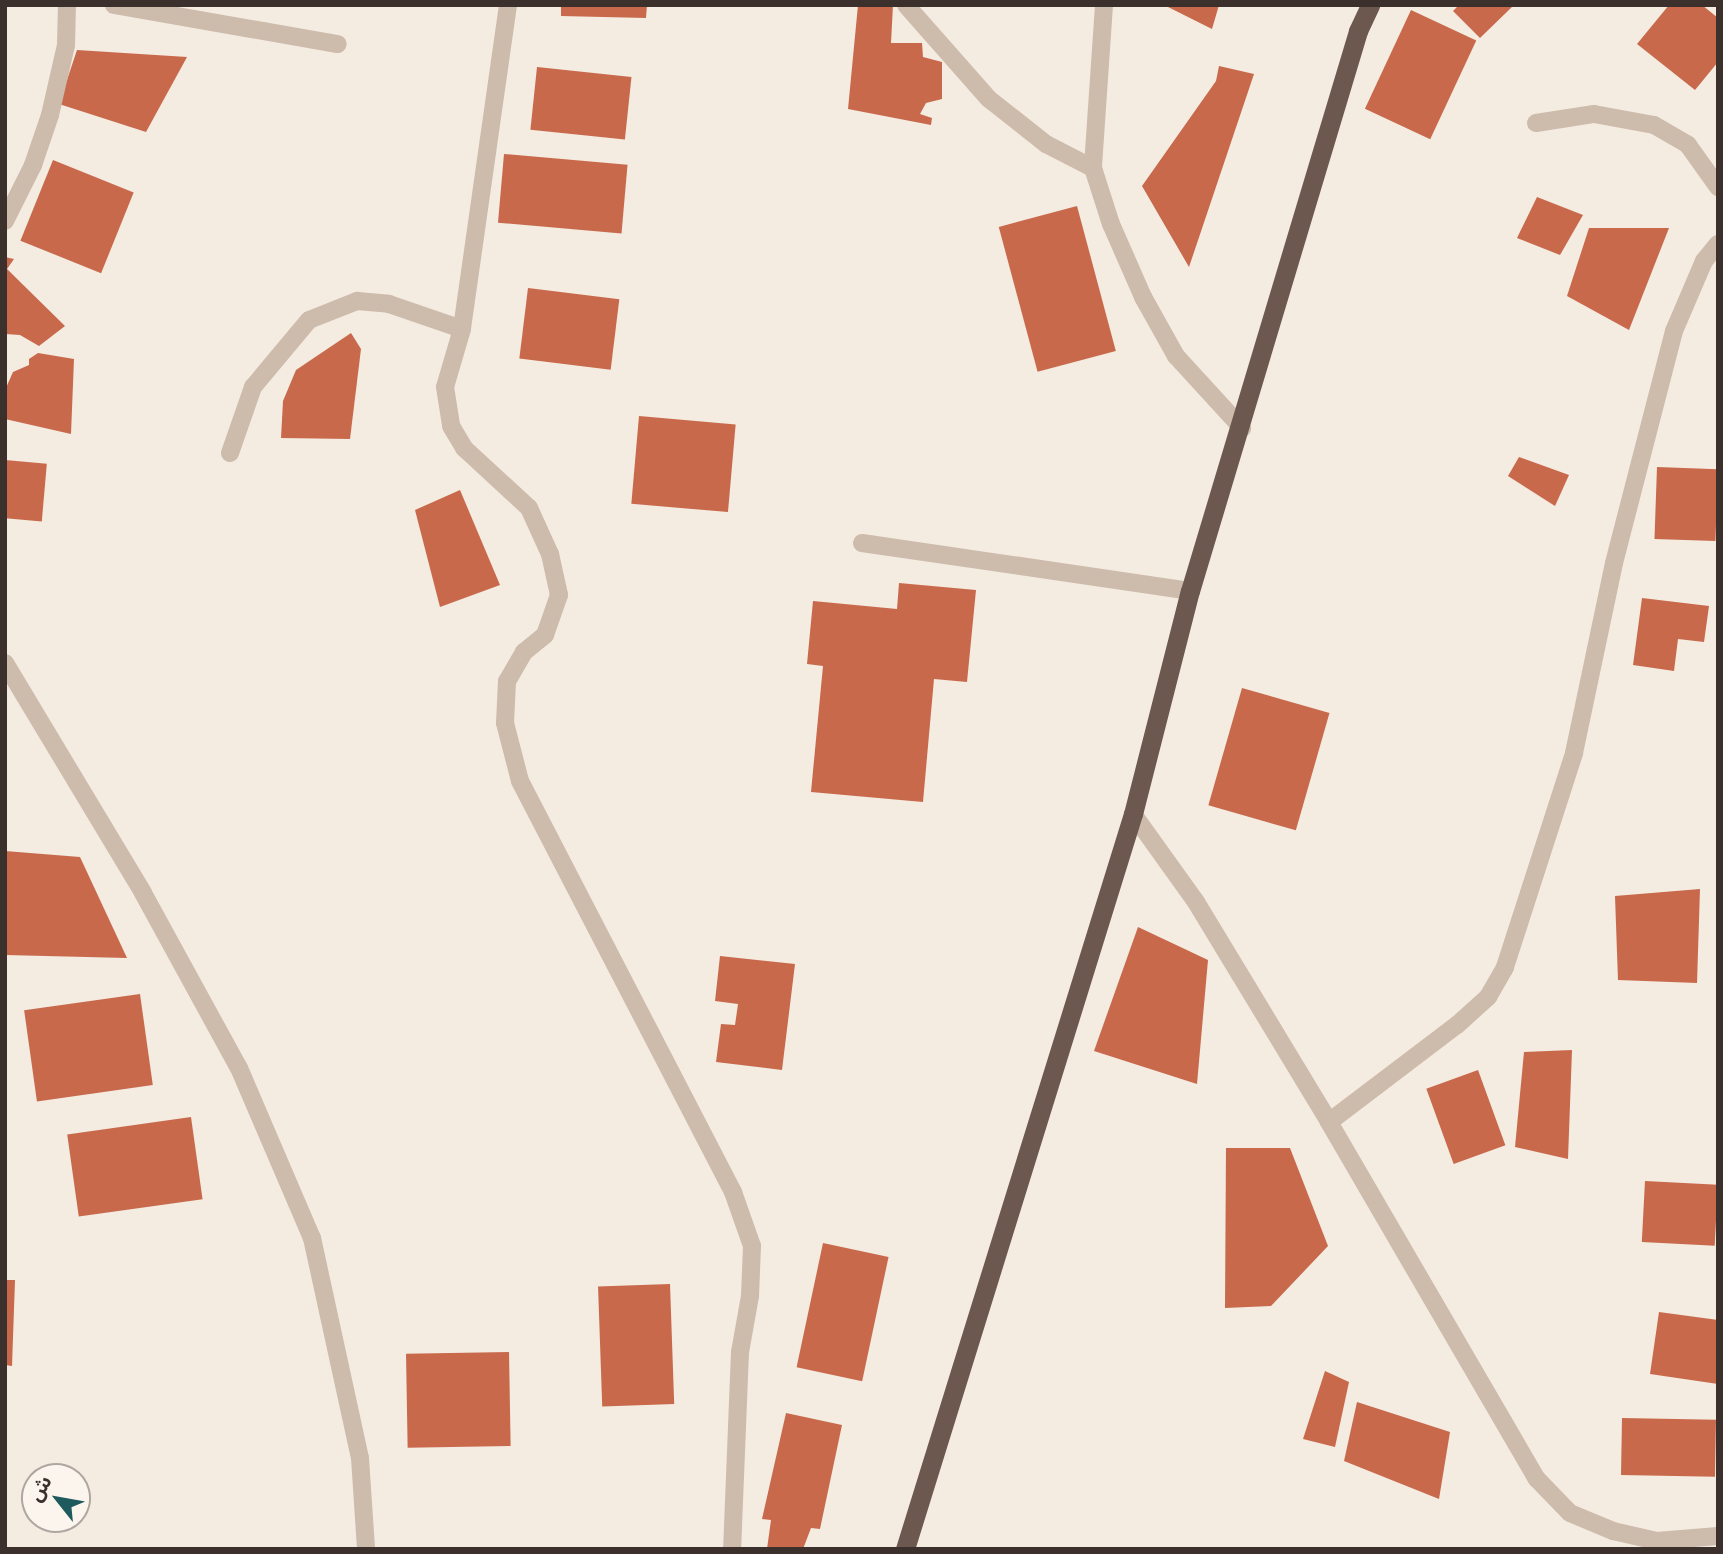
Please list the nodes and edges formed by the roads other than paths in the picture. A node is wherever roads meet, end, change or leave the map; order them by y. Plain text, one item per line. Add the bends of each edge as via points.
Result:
1 (67, 5) edge
2 (114, 5) edge
3 (508, 5) edge
4 (906, 5) edge
5 (1104, 5) edge
6 (1370, 5) edge
7 (338, 44) dead end
8 (1536, 123) dead end
9 (1093, 168) junction
10 (1718, 187) edge
11 (5, 221) edge
12 (1718, 244) edge
13 (462, 329) junction
14 (1242, 428) junction
15 (230, 453) dead end
16 (862, 543) dead end
17 (1190, 591) junction
18 (5, 663) edge
19 (1133, 814) junction
20 (1329, 1122) junction
21 (1718, 1536) edge
22 (366, 1549) edge
23 (732, 1549) edge
24 (905, 1549) edge

1 - 11 street via 66,45 50,115 33,165
2 - 7 street
3 - 13 street
4 - 9 street via 989,99 1046,144
5 - 9 street
6 - 14 highway via 1358,31
8 - 10 street via 1594,114 1654,125 1688,145
9 - 14 street via 1143,297 1176,356
12 - 20 street via 1704,261 1674,331 1614,563 1574,753 1505,967 1488,997 1457,1025
13 - 15 street via 390,304 357,301 309,320 253,387
13 - 23 street via 445,387 451,426 464,448 529,508 551,554 559,595 545,635 524,652 507,681 505,723 520,781 733,1192 752,1246 750,1296 740,1352
14 - 17 highway
16 - 17 street
17 - 19 highway
18 - 22 street via 144,893 239,1068 312,1238 360,1458
19 - 20 street via 1196,902
19 - 24 highway
20 - 21 street via 1537,1479 1570,1513 1613,1531 1657,1541

